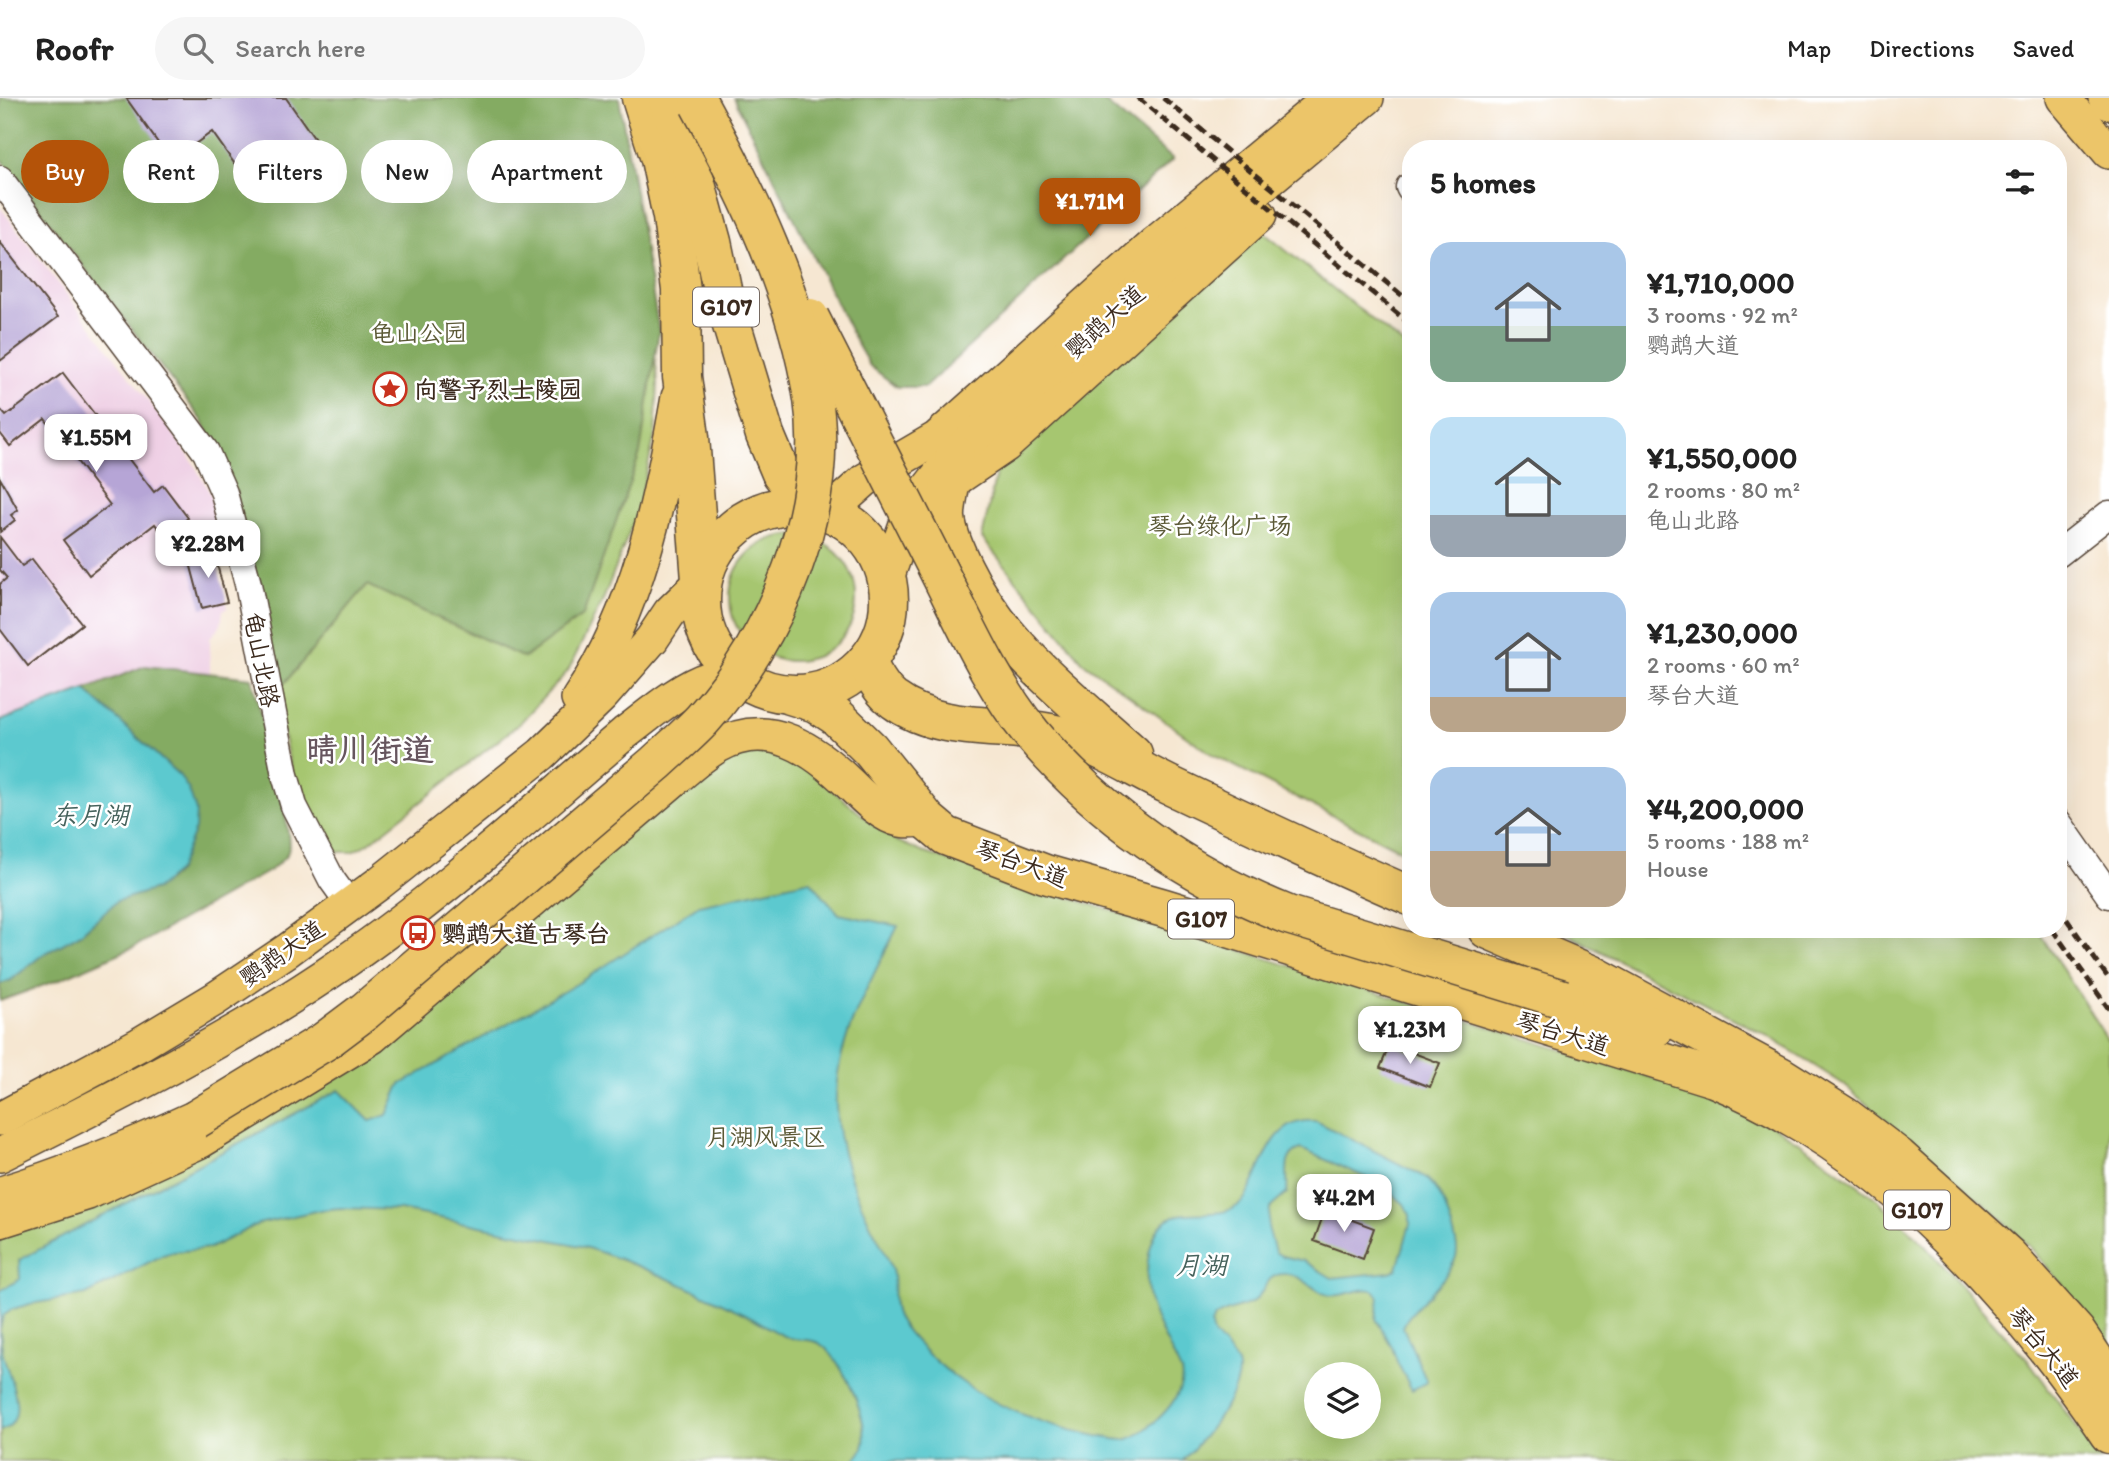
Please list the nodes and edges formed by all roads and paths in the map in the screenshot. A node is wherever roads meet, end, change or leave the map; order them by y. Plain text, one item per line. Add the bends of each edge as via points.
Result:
1 (641, 98) edge
2 (1298, 98) edge
3 (1330, 98) edge
4 (1367, 98) edge
5 (1380, 98) edge
6 (2063, 98) edge
7 (2105, 98) edge
8 (688, 100) edge
9 (2109, 103) edge
10 (2109, 152) edge
11 (739, 178) junction
12 (0, 179) edge
13 (682, 377) junction
14 (948, 458) junction
15 (818, 509) junction
16 (2109, 514) edge
17 (2067, 547) edge
18 (887, 578) junction
19 (701, 582) junction
20 (869, 659) junction
21 (743, 679) junction
22 (787, 694) junction
23 (542, 754) junction
24 (1166, 783) junction
25 (927, 820) junction
26 (2067, 835) edge
27 (1402, 892) edge
28 (2109, 895) edge
29 (350, 905) junction
30 (1508, 938) edge
31 (1738, 1053) junction
32 (0, 1119) edge
33 (0, 1155) edge
34 (0, 1196) edge
35 (0, 1221) edge
36 (2109, 1381) edge
37 (2109, 1434) edge

1 - 13 highway, G107 via 672,217 681,290
2 - 14 main road via 1127,240 995,363
3 - 14 main road, 鹦鹉大道 via 1155,243
4 - 14 main road, 鹦鹉大道 via 1168,264
5 - 14 main road via 1346,137 1006,445
6 - 10 main road
7 - 9 main road
8 - 11 highway, bridge
8 - 15 highway, G107 via 690,162 724,299 765,435 781,473
11 - 31 highway, bridge via 984,658 1030,732 1086,791 1194,871 1249,900
11 - 34 highway, bridge via 782,279 804,349 813,401 815,460 795,559 779,603 750,656 702,721 656,763 325,1041 195,1120 119,1155
12 - 29 street, 龟山北路 via 206,452 224,493 248,584 294,806
13 - 19 highway, G107
13 - 23 main road via 665,472 620,625 594,676
14 - 15 main road, 鹦鹉大道 via 864,480
14 - 18 main road, 鹦鹉大道 via 911,510
14 - 24 highway via 946,517 953,547 996,620 1062,693
15 - 18 highway, G107 via 849,522 866,538
15 - 19 highway, G107 via 778,506 751,515 728,532 710,555
16 - 17 street
18 - 20 highway, G107 via 887,621
19 - 21 highway, G107 via 700,610 707,637 722,661
19 - 23 main road via 670,612 603,695
20 - 22 highway, G107 via 846,680 818,692
20 - 24 highway via 866,662 892,699 918,714 1064,736
21 - 22 highway, G107 via 764,690
21 - 33 main road, 鹦鹉大道 via 711,677 686,690 625,733 435,894 289,999
22 - 25 highway, 琴台大道 / G107 via 816,703 836,716 870,749
23 - 29 main road, 鹦鹉大道
24 - 27 highway
25 - 35 main road via 888,815 798,743 766,736 729,741 674,779 372,1037 201,1141 88,1193
25 - 37 highway, 琴台大道 / G107 via 946,836 1045,874 1714,1079 1768,1102 1881,1179 1949,1238 2017,1311
26 - 28 street
29 - 32 main road, 鹦鹉大道 via 215,999
30 - 31 highway, 琴台大道 / G107 via 1595,976
31 - 36 highway, 琴台大道 / G107 via 1844,1116 1972,1222 2076,1332

